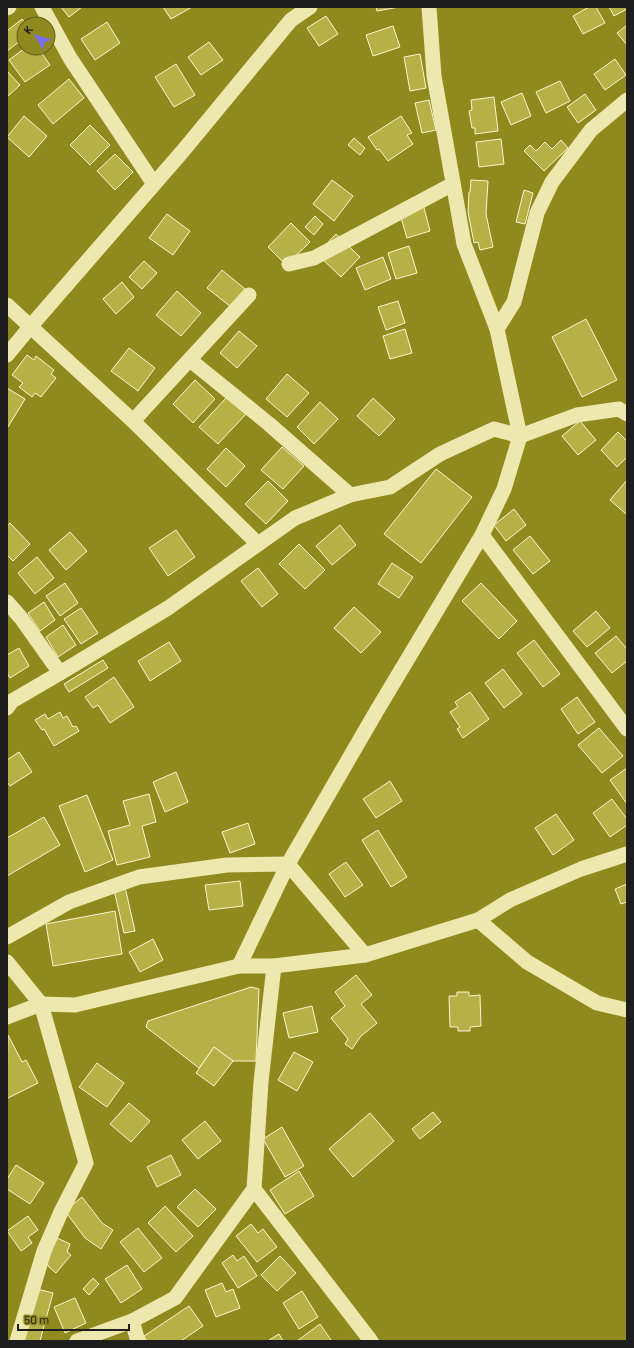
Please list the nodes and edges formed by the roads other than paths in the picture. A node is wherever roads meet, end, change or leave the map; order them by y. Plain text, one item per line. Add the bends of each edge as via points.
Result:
1 (42, 7) edge
2 (310, 7) edge
3 (429, 7) edge
4 (627, 100) edge
5 (154, 184) junction
6 (453, 184) junction
7 (289, 264) dead end
8 (249, 295) dead end
9 (7, 305) edge
10 (30, 327) junction
11 (497, 329) junction
12 (7, 355) edge
13 (190, 360) junction
14 (627, 414) edge
15 (133, 421) junction
16 (520, 436) junction
17 (350, 495) junction
18 (482, 536) junction
19 (258, 544) junction
20 (7, 602) edge
21 (60, 673) junction
22 (8, 702) edge
23 (627, 729) edge
24 (627, 854) edge
25 (288, 864) junction
26 (478, 920) junction
27 (7, 937) edge
28 (365, 955) junction
29 (7, 962) edge
30 (240, 966) junction
31 (274, 966) junction
32 (41, 1004) junction
33 (627, 1010) edge
34 (7, 1017) edge
35 (254, 1189) junction
36 (132, 1321) junction
37 (17, 1341) edge
38 (77, 1341) edge
39 (138, 1341) edge
40 (370, 1341) edge

1 - 5 street via 70,58
2 - 5 street via 291,20
3 - 6 street via 434,76
4 - 11 street via 591,130 552,182 537,214 514,302
5 - 10 street
6 - 7 street via 314,258
6 - 11 street via 464,244
8 - 13 street
9 - 10 street
10 - 12 street
10 - 15 street
11 - 16 street
13 - 15 street
13 - 17 street via 269,424
14 - 16 street via 619,409 577,415
15 - 19 street
16 - 17 street via 494,429 440,454 390,487
16 - 18 street via 504,489
17 - 19 street via 295,518
18 - 23 street
18 - 25 street
19 - 21 street via 168,608
20 - 21 street via 22,618
21 - 22 street
24 - 26 street via 580,869 531,890
25 - 27 street via 227,865 139,877 69,902
25 - 28 street
25 - 30 street
26 - 28 street
26 - 33 street via 527,962 597,1003
28 - 31 street
29 - 32 street
30 - 31 street
30 - 32 street via 75,1005
31 - 35 street via 261,1082
32 - 34 street
32 - 37 street via 86,1163 44,1251
35 - 36 street via 176,1298
35 - 40 street
36 - 38 street
36 - 39 street

